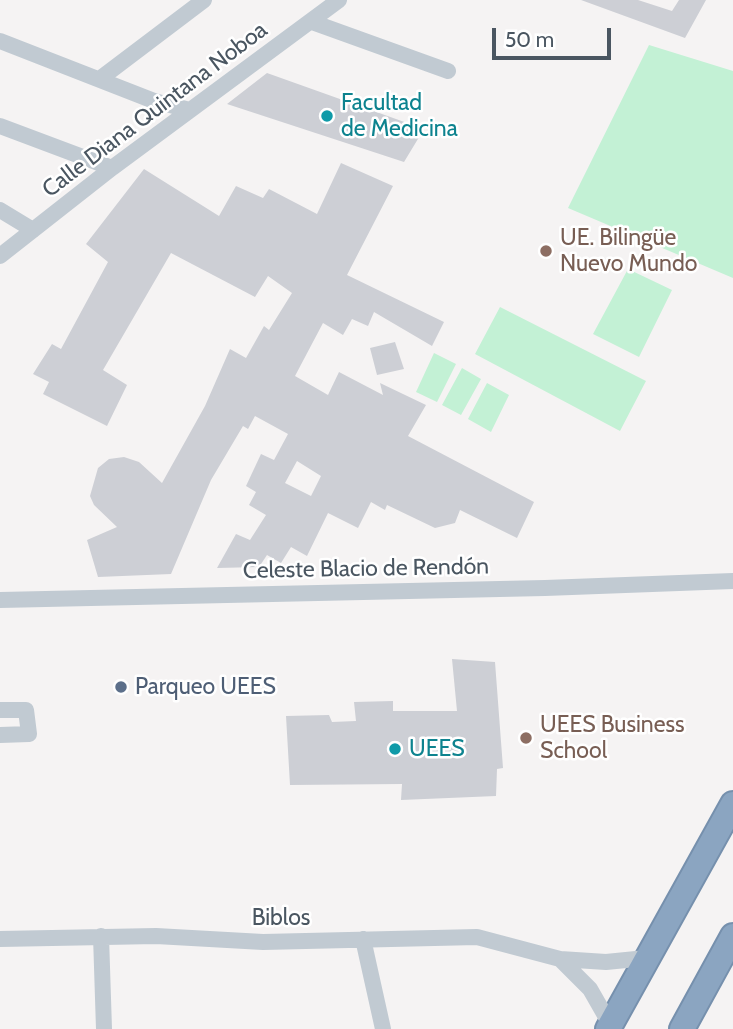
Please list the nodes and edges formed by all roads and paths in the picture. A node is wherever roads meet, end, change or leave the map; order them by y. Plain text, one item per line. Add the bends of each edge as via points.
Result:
1 (204, 0) edge
2 (338, 0) edge
3 (312, 22) junction
4 (0, 41) edge
5 (448, 71) dead end
6 (101, 78) junction
7 (190, 110) junction
8 (0, 126) edge
9 (112, 168) junction
10 (0, 210) edge
11 (33, 230) junction
12 (0, 256) edge
13 (733, 581) edge
14 (0, 600) edge
15 (0, 710) edge
16 (0, 735) edge
17 (733, 804) edge
18 (101, 936) junction
19 (733, 936) edge
20 (0, 939) edge
21 (363, 939) junction
22 (646, 958) junction
23 (559, 959) junction
24 (609, 1026) edge
25 (104, 1029) edge
26 (383, 1029) edge
27 (682, 1029) edge

1 - 6 street
2 - 3 street, Calle Diana Quintana Noboa
3 - 5 street
3 - 7 street, Calle Diana Quintana Noboa
4 - 6 street
6 - 7 street via 154,101
7 - 9 street, Calle Diana Quintana Noboa
8 - 9 street
9 - 11 street, Calle Diana Quintana Noboa
10 - 11 street
11 - 12 street, Calle Diana Quintana Noboa
13 - 14 street, Celeste Blacio de Rendón
15 - 16 street via 26,710 29,734
17 - 22 highway
18 - 20 street, Biblos
18 - 21 street, Biblos via 263,942
18 - 25 street
19 - 27 highway
21 - 23 street, Biblos via 477,937
21 - 26 street
22 - 23 street, Biblos via 606,962
22 - 24 highway
23 - 24 street, Biblos via 590,989

